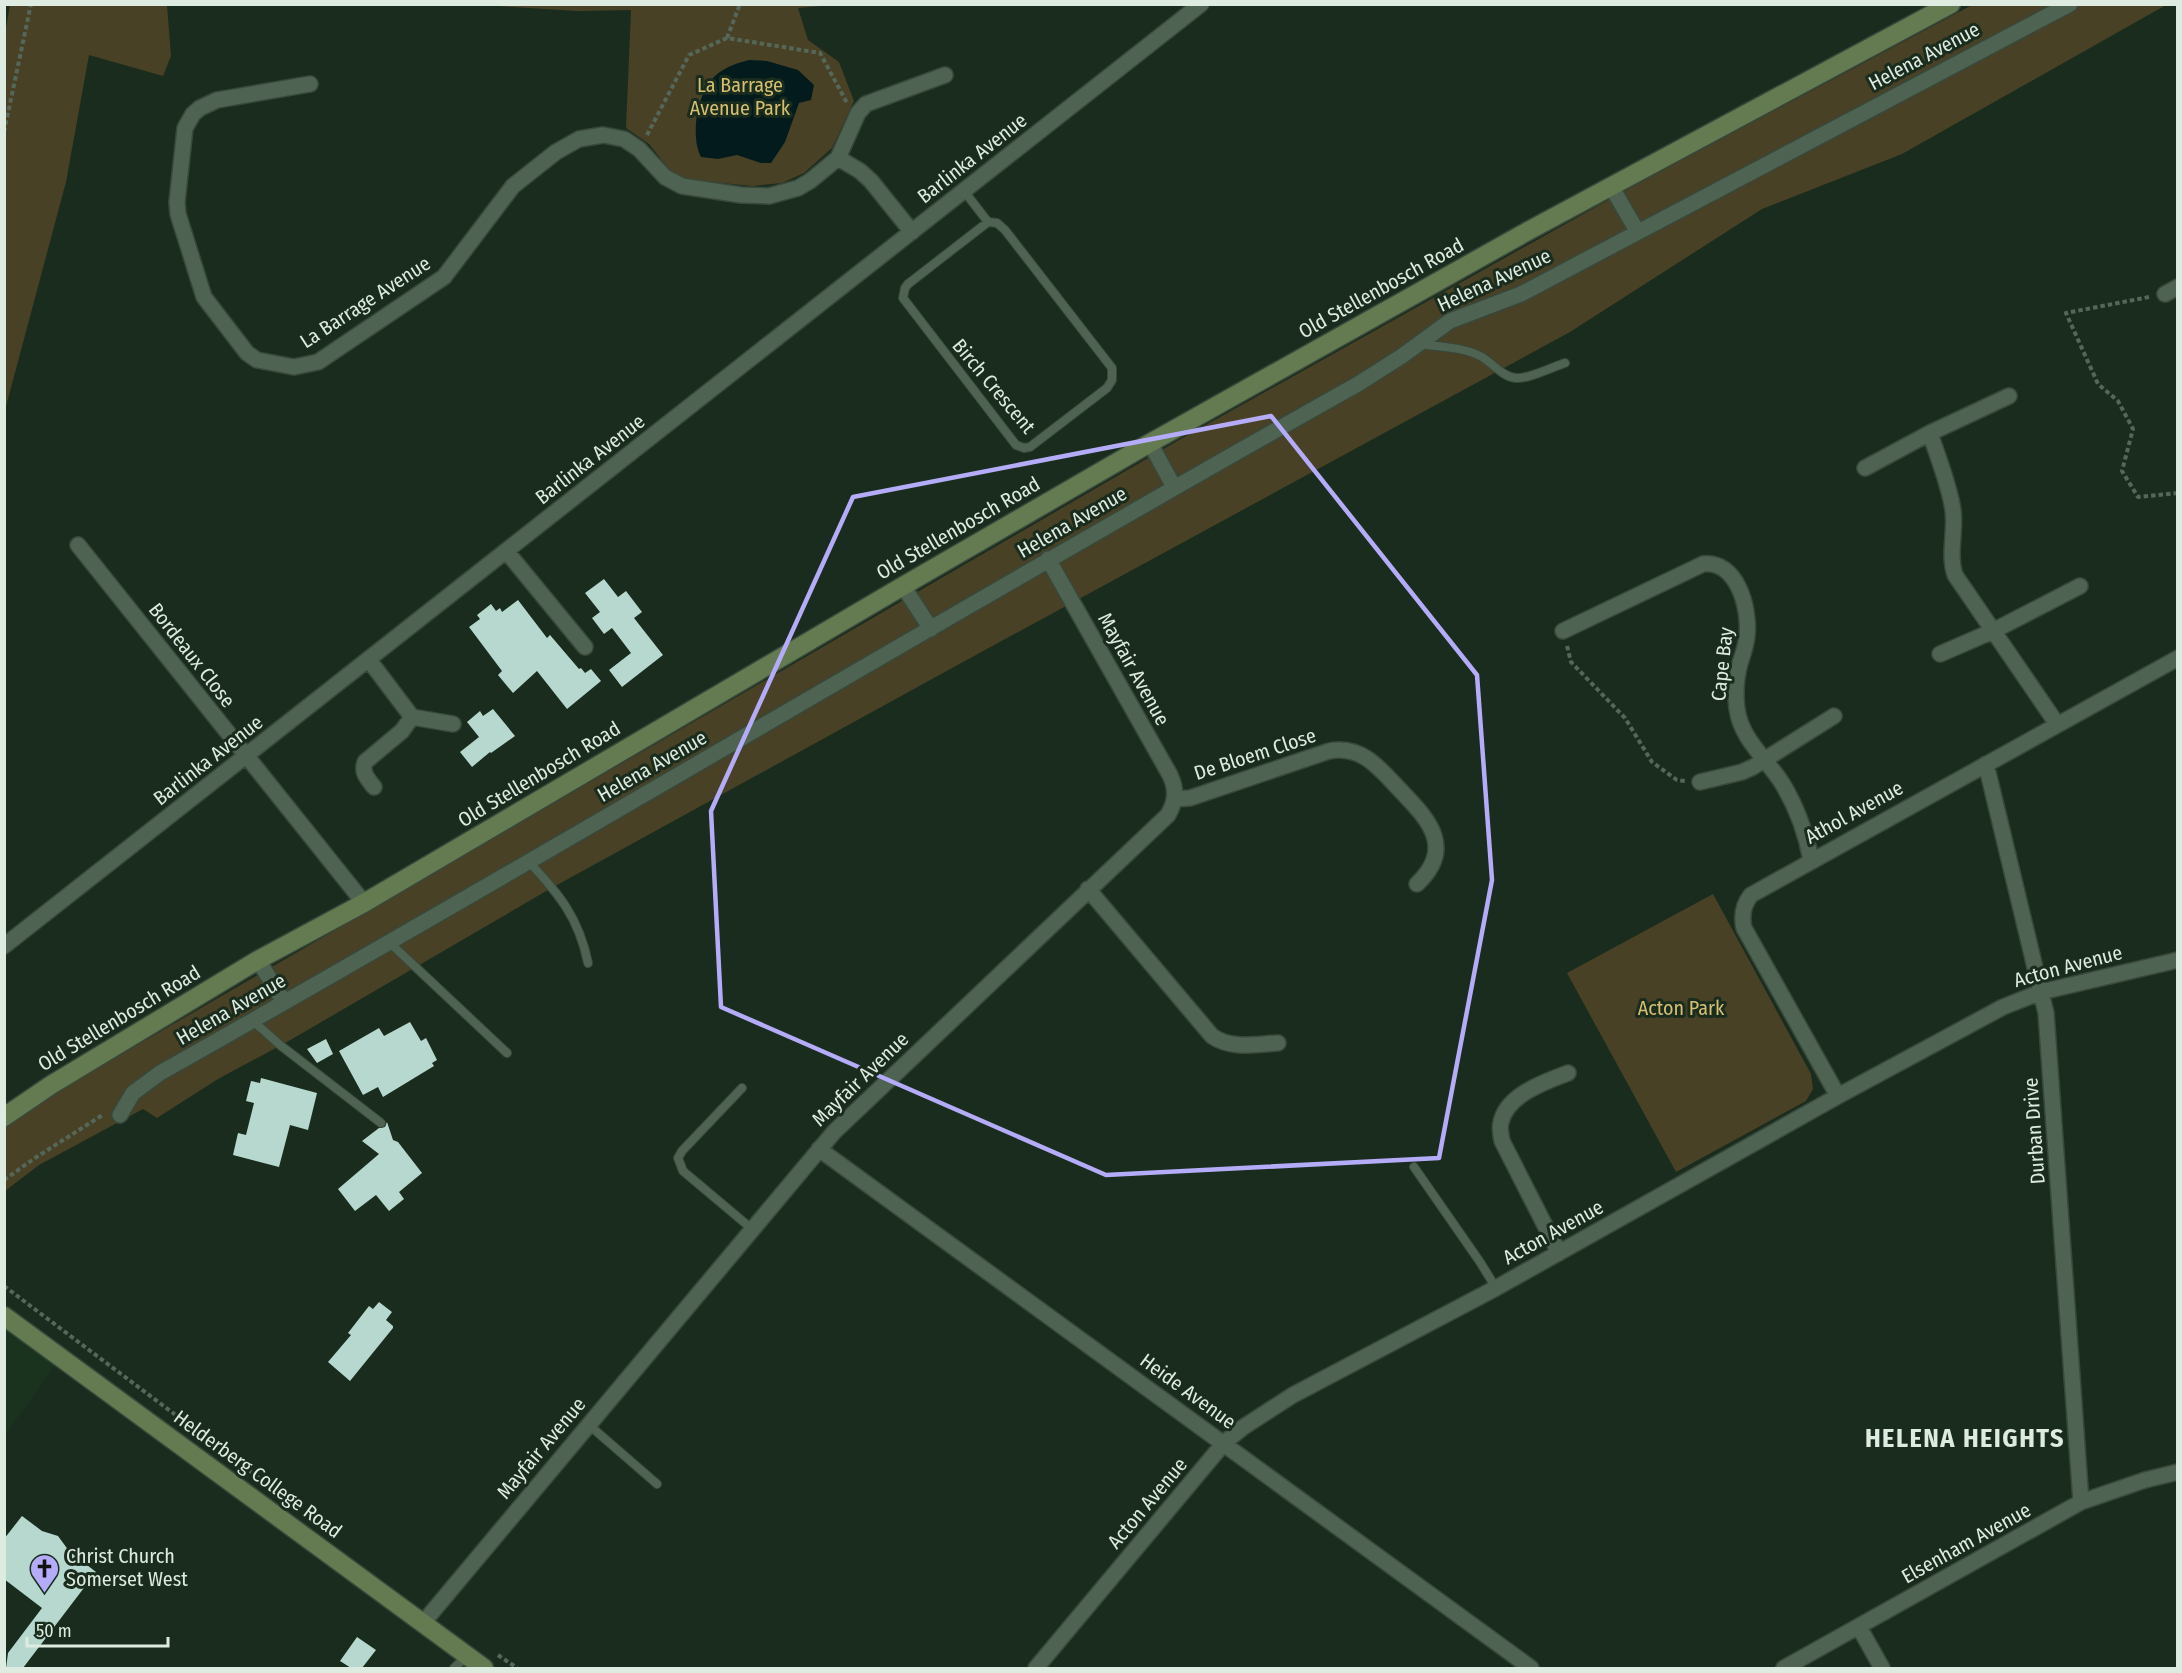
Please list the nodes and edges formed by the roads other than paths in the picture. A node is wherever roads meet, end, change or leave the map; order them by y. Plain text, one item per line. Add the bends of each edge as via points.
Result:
1 (1201, 4) edge
2 (1951, 4) edge
3 (2070, 4) edge
4 (2049, 9) edge
5 (945, 75) dead end
6 (310, 84) dead end
7 (838, 158) junction
8 (1611, 186) junction
9 (964, 191) junction
10 (988, 222) junction
11 (1637, 231) junction
12 (912, 232) junction
13 (1419, 344) junction
14 (1565, 363) dead end
15 (2009, 396) dead end
16 (1930, 433) junction
17 (1150, 443) junction
18 (1865, 468) dead end
19 (1174, 487) junction
20 (78, 545) dead end
21 (507, 552) junction
22 (1048, 559) junction
23 (903, 586) junction
24 (2080, 586) dead end
25 (931, 629) junction
26 (1563, 631) road end
27 (1992, 631) junction
28 (585, 647) dead end
29 (1940, 654) dead end
30 (2178, 658) edge
31 (369, 660) junction
32 (1834, 716) dead end
33 (412, 717) junction
34 (453, 724) dead end
35 (2057, 724) junction
36 (246, 757) junction
37 (1764, 760) junction
38 (1986, 764) junction
39 (1700, 782) road end
40 (374, 787) dead end
41 (1175, 798) junction
42 (1811, 860) junction
43 (529, 862) junction
44 (1417, 884) dead end
45 (1088, 889) junction
46 (364, 903) junction
47 (390, 943) junction
48 (4, 946) edge
49 (258, 960) junction
50 (2178, 960) edge
51 (588, 963) dead end
52 (2040, 992) junction
53 (284, 1002) junction
54 (253, 1021) junction
55 (1278, 1043) dead end
56 (507, 1053) dead end
57 (1568, 1072) dead end
58 (742, 1088) dead end
59 (1838, 1096) junction
60 (120, 1115) dead end
61 (4, 1117) edge
62 (381, 1123) dead end
63 (819, 1149) junction
64 (1414, 1167) dead end
65 (752, 1229) junction
66 (1559, 1253) junction
67 (1496, 1288) junction
68 (4, 1316) edge
69 (588, 1425) junction
70 (1224, 1443) junction
71 (2178, 1472) edge
72 (657, 1484) dead end
73 (2081, 1502) junction
74 (423, 1623) junction
75 (1859, 1627) junction
76 (460, 1662) edge
77 (484, 1668) edge
78 (1036, 1668) edge
79 (1530, 1668) edge
80 (1784, 1668) edge
81 (1882, 1668) edge

1 - 9 street, Barlinka Avenue
2 - 8 street, Old Stellenbosch Road
3 - 4 street, Helena Avenue
4 - 11 street, Helena Avenue
5 - 7 street, La Barrage Avenue via 867,104 855,118
6 - 7 street, La Barrage Avenue via 208,103 193,114 183,136 177,202 200,287 209,306 247,353 263,362 294,367 318,362 444,277 513,186 579,139 603,135 624,139 665,177 682,186 755,196 798,188
7 - 12 street via 871,181
8 - 11 street
8 - 17 street, Old Stellenbosch Road
9 - 10 lane, Birch Crescent
9 - 12 street, Barlinka Avenue
10 - 10 lane, Birch Crescent via 1005,230 1112,368 1107,388 1030,447 1020,447 1014,441 903,298 908,284
11 - 13 street, Helena Avenue via 1521,294 1450,321
12 - 21 street, Barlinka Avenue
13 - 14 lane via 1469,352 1515,379
13 - 19 street, Helena Avenue via 1358,384
15 - 16 street
16 - 18 street
16 - 27 street via 1953,510 1953,568
17 - 19 street
17 - 23 street, Old Stellenbosch Road
19 - 22 street, Helena Avenue
20 - 36 street, Bordeaux Close
21 - 28 street
21 - 31 street, Barlinka Avenue
22 - 25 street, Helena Avenue
22 - 41 street, Mayfair Avenue via 1170,775
23 - 25 street
23 - 46 street, Old Stellenbosch Road
24 - 27 street
25 - 43 street, Helena Avenue
26 - 37 street, Cape Bay via 1703,564 1723,567 1732,576 1747,616 1747,639 1737,677 1737,709 1744,732
27 - 29 street
27 - 35 street
30 - 35 street, Athol Avenue
31 - 33 street
31 - 36 street, Barlinka Avenue
32 - 37 street
33 - 34 street
33 - 40 street via 402,731 365,762 365,775
35 - 38 street, Athol Avenue
36 - 46 street, Bordeaux Close
36 - 48 street, Barlinka Avenue
37 - 39 street via 1742,772
37 - 42 street, Cape Bay via 1791,798
38 - 42 street, Athol Avenue
38 - 52 street, Durban Drive
41 - 44 street, De Bloem Close via 1190,798 1329,751 1353,751 1370,759 1422,813 1433,831 1434,858 1428,873
41 - 45 street, Mayfair Avenue via 1168,815
42 - 59 street, Athol Avenue via 1751,895 1742,918
43 - 47 street, Helena Avenue
43 - 51 lane via 557,892 576,922
45 - 55 street via 1212,1036 1233,1045
45 - 63 street, Mayfair Avenue
46 - 49 street, Old Stellenbosch Road
47 - 53 street, Helena Avenue
47 - 56 lane
49 - 53 street
49 - 61 street, Old Stellenbosch Road
50 - 52 street, Acton Avenue
52 - 59 street, Acton Avenue via 2003,1007
52 - 73 street, Durban Drive via 2049,1038
53 - 54 street, Helena Avenue
54 - 60 street, Helena Avenue via 139,1087 127,1099
54 - 62 lane
57 - 66 street via 1523,1094 1504,1114 1500,1125 1502,1141
58 - 65 lane via 678,1158 683,1171
59 - 66 street, Acton Avenue
63 - 65 street, Mayfair Avenue
63 - 70 street, Heide Avenue
64 - 67 lane
65 - 69 street, Mayfair Avenue
66 - 67 street, Acton Avenue
67 - 70 street, Acton Avenue via 1293,1395
68 - 74 street, Helderberg College Road
69 - 72 lane
69 - 74 street, Mayfair Avenue
70 - 78 street, Acton Avenue
70 - 79 street, Heide Avenue
71 - 73 street, Elsenham Avenue
73 - 75 street, Elsenham Avenue
74 - 76 street, Helderberg College Road
75 - 80 street, Elsenham Avenue
75 - 81 street
76 - 77 street, Helderberg College Road

